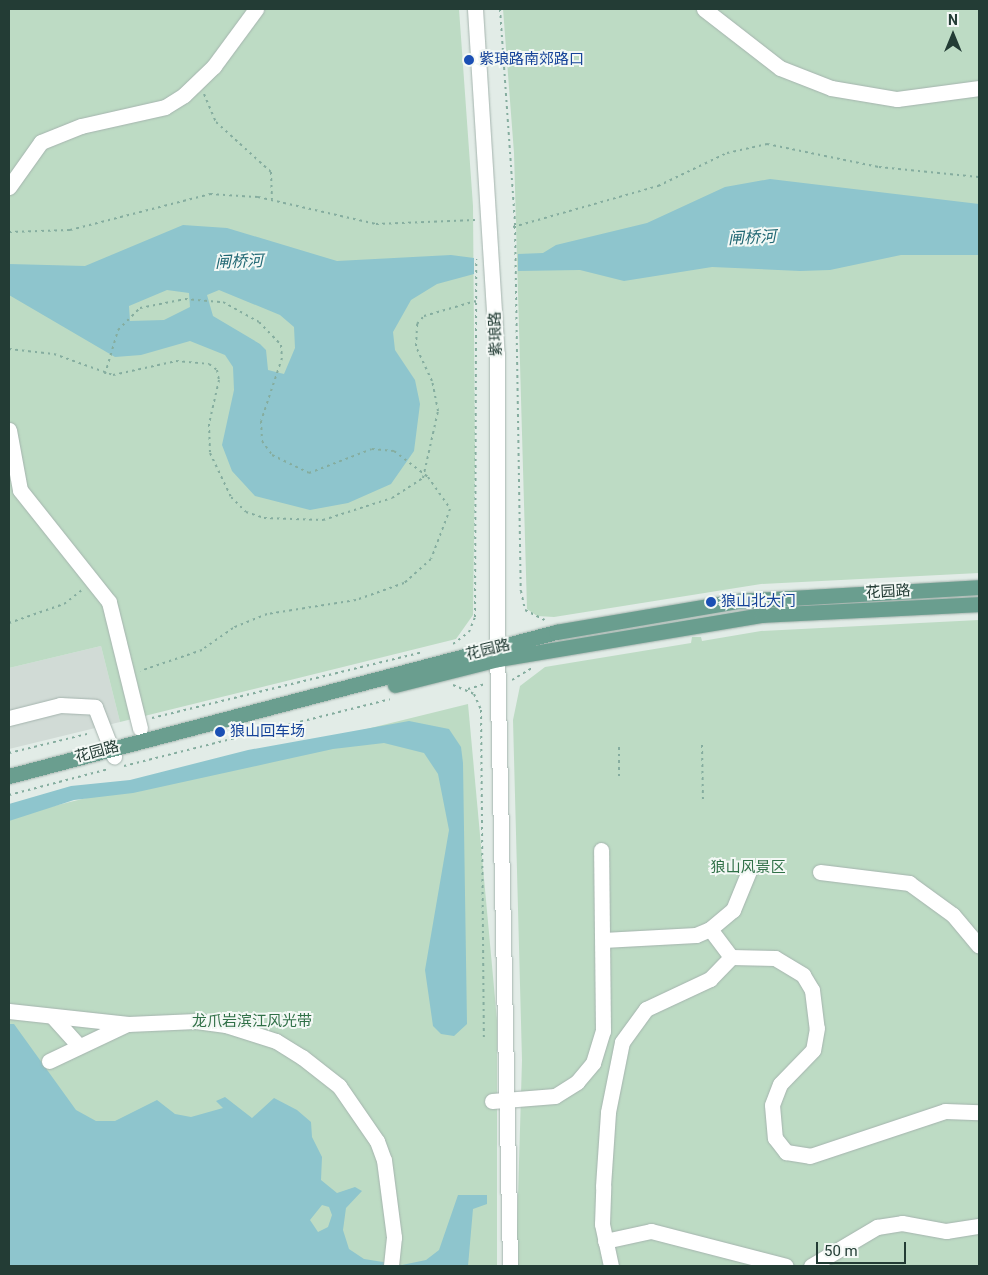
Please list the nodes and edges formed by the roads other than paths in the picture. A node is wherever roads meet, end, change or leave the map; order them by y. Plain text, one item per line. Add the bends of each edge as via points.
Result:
1 (256, 9) edge
2 (475, 9) edge
3 (704, 9) edge
4 (979, 88) edge
5 (9, 186) edge
6 (9, 430) edge
7 (979, 587) edge
8 (979, 604) edge
9 (498, 654) junction
10 (9, 718) edge
11 (142, 724) road end
12 (115, 759) junction
13 (9, 776) edge
14 (9, 784) edge
15 (601, 850) dead end
16 (749, 871) dead end
17 (820, 872) dead end
18 (710, 929) junction
19 (603, 940) junction
20 (979, 946) edge
21 (731, 956) junction
22 (10, 1011) edge
23 (52, 1016) junction
24 (128, 1024) junction
25 (77, 1044) junction
26 (49, 1061) dead end
27 (509, 1100) junction
28 (492, 1101) dead end
29 (979, 1112) edge
30 (979, 1226) edge
31 (605, 1241) junction
32 (392, 1261) edge
33 (510, 1266) edge
34 (611, 1266) edge
35 (786, 1266) edge
36 (811, 1266) edge

1 - 5 street via 200,82 165,107 81,126 41,142
2 - 9 street, 紫琅路 via 497,354
3 - 4 street via 780,68 831,88 897,99
6 - 11 street via 20,490 94,578 114,615
7 - 9 main road, 花园路 via 738,601 556,632
8 - 9 main road, 花园路 via 762,615
9 - 12 main road, 花园路
9 - 27 street, 紫琅路
10 - 12 street via 60,705 95,707
12 - 13 main road, 花园路
12 - 14 main road, 花园路
15 - 19 street
16 - 18 street via 733,910
17 - 20 street via 909,883 953,915
18 - 19 street via 696,935
18 - 21 street
19 - 27 street via 603,1031 593,1063 577,1082 555,1096
21 - 29 street via 775,958 803,975 812,990 817,1028 813,1050 780,1084 772,1105 775,1138 786,1152 810,1156 945,1111
21 - 31 street via 710,979 646,1009 628,1030 608,1112 603,1186
22 - 23 street
23 - 24 street
23 - 25 street
24 - 25 street
24 - 32 street via 196,1021 226,1025 276,1041 320,1069 353,1103 377,1141 384,1160
25 - 26 street
27 - 28 street
27 - 33 street, 紫琅路
30 - 36 street via 946,1232 902,1223 877,1227
31 - 34 street
31 - 35 street via 651,1232

